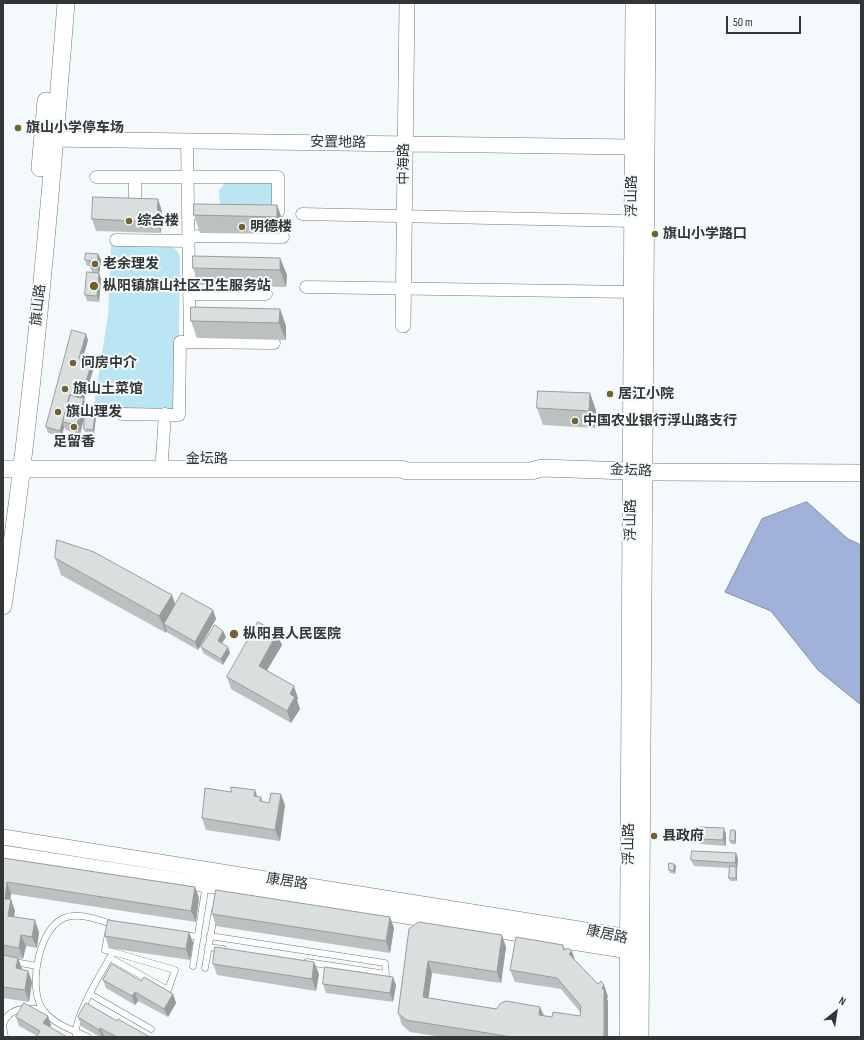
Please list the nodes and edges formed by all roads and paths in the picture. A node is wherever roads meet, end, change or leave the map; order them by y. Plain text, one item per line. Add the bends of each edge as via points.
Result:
1 (54, 3) edge
2 (66, 3) edge
3 (407, 3) edge
4 (634, 3) edge
5 (647, 3) edge
6 (49, 139) junction
7 (187, 141) junction
8 (404, 144) junction
9 (632, 147) junction
10 (96, 177) dead end
11 (135, 177) junction
12 (188, 178) junction
13 (135, 202) edge
14 (188, 213) junction
15 (226, 213) edge
16 (256, 213) edge
17 (302, 214) dead end
18 (404, 216) junction
19 (632, 221) junction
20 (283, 237) dead end
21 (189, 239) junction
22 (116, 240) dead end
23 (189, 269) junction
24 (205, 269) edge
25 (306, 287) dead end
26 (403, 288) junction
27 (632, 292) junction
28 (190, 294) junction
29 (266, 294) dead end
30 (403, 325) dead end
31 (190, 342) junction
32 (274, 343) dead end
33 (122, 414) dead end
34 (165, 414) junction
35 (162, 459) junction
36 (861, 462) edge
37 (13, 463) edge
38 (401, 463) junction
39 (638, 466) junction
40 (861, 473) edge
41 (3, 535) edge
42 (3, 606) edge
43 (3, 837) edge
44 (3, 853) edge
45 (214, 891) junction
46 (110, 923) junction
47 (120, 926) edge
48 (174, 934) edge
49 (210, 936) junction
50 (197, 941) junction
51 (633, 944) junction
52 (208, 946) junction
53 (230, 950) edge
54 (111, 955) junction
55 (299, 955) junction
56 (345, 957) junction
57 (3, 960) edge
58 (37, 966) junction
59 (193, 966) dead end
60 (344, 967) junction
61 (205, 968) dead end
62 (90, 994) junction
63 (43, 1010) junction
64 (3, 1025) edge
65 (151, 1029) dead end
66 (75, 1034) edge
67 (5, 1037) edge
68 (88, 1037) edge
69 (628, 1037) edge
70 (640, 1037) edge

1 - 6 main road, 旗山路
2 - 6 main road, 旗山路
3 - 8 street, 中海路
4 - 9 main road, 浮山路
5 - 39 main road, 浮山路
6 - 7 street, 安置地路
6 - 37 main road, 旗山路
7 - 8 street, 安置地路
7 - 12 street
8 - 9 street, 安置地路
8 - 18 street, 中海路
9 - 19 main road, 浮山路
10 - 11 street
11 - 12 street
11 - 13 street
12 - 14 street
12 - 16 street via 278,177 278,212
14 - 15 street
14 - 21 street
17 - 18 street
18 - 19 street
18 - 26 street, 中海路
19 - 27 main road, 浮山路
20 - 21 street
21 - 22 street
21 - 23 street
23 - 24 street
23 - 28 street
25 - 26 street
26 - 27 street
26 - 30 street, 中海路
27 - 39 main road, 浮山路
28 - 29 street
28 - 31 street
31 - 32 street
31 - 34 street via 180,342 179,415
33 - 34 street
34 - 35 street
35 - 37 main road, 金坛路
35 - 38 main road, 金坛路
36 - 39 main road, 金坛路
37 - 38 main road, 金坛路
37 - 41 main road, 旗山路
37 - 42 main road, 旗山路
38 - 39 main road, 金坛路 via 407,471 531,471 542,463
39 - 40 main road, 金坛路
39 - 51 main road, 浮山路
43 - 51 street, 康居路
44 - 45 street, 康居路
45 - 49 lane
45 - 50 lane
45 - 51 street, 康居路
46 - 47 lane
46 - 54 lane via 105,950
46 - 58 lane via 82,916 61,920 53,926 46,938
48 - 50 lane
49 - 52 lane
49 - 55 lane
50 - 52 lane
50 - 59 lane
51 - 69 main road, 浮山路
51 - 70 main road, 浮山路
52 - 53 lane
52 - 61 lane
54 - 54 lane via 168,990 176,970
54 - 62 lane
55 - 56 lane
55 - 60 lane
56 - 60 lane
56 - 60 lane via 385,963 386,974
57 - 58 lane
58 - 63 lane via 36,989
62 - 65 lane
62 - 66 lane via 80,1014
63 - 64 lane via 22,1008 12,1011 5,1018
63 - 66 lane via 51,1019
64 - 67 lane
66 - 68 lane

